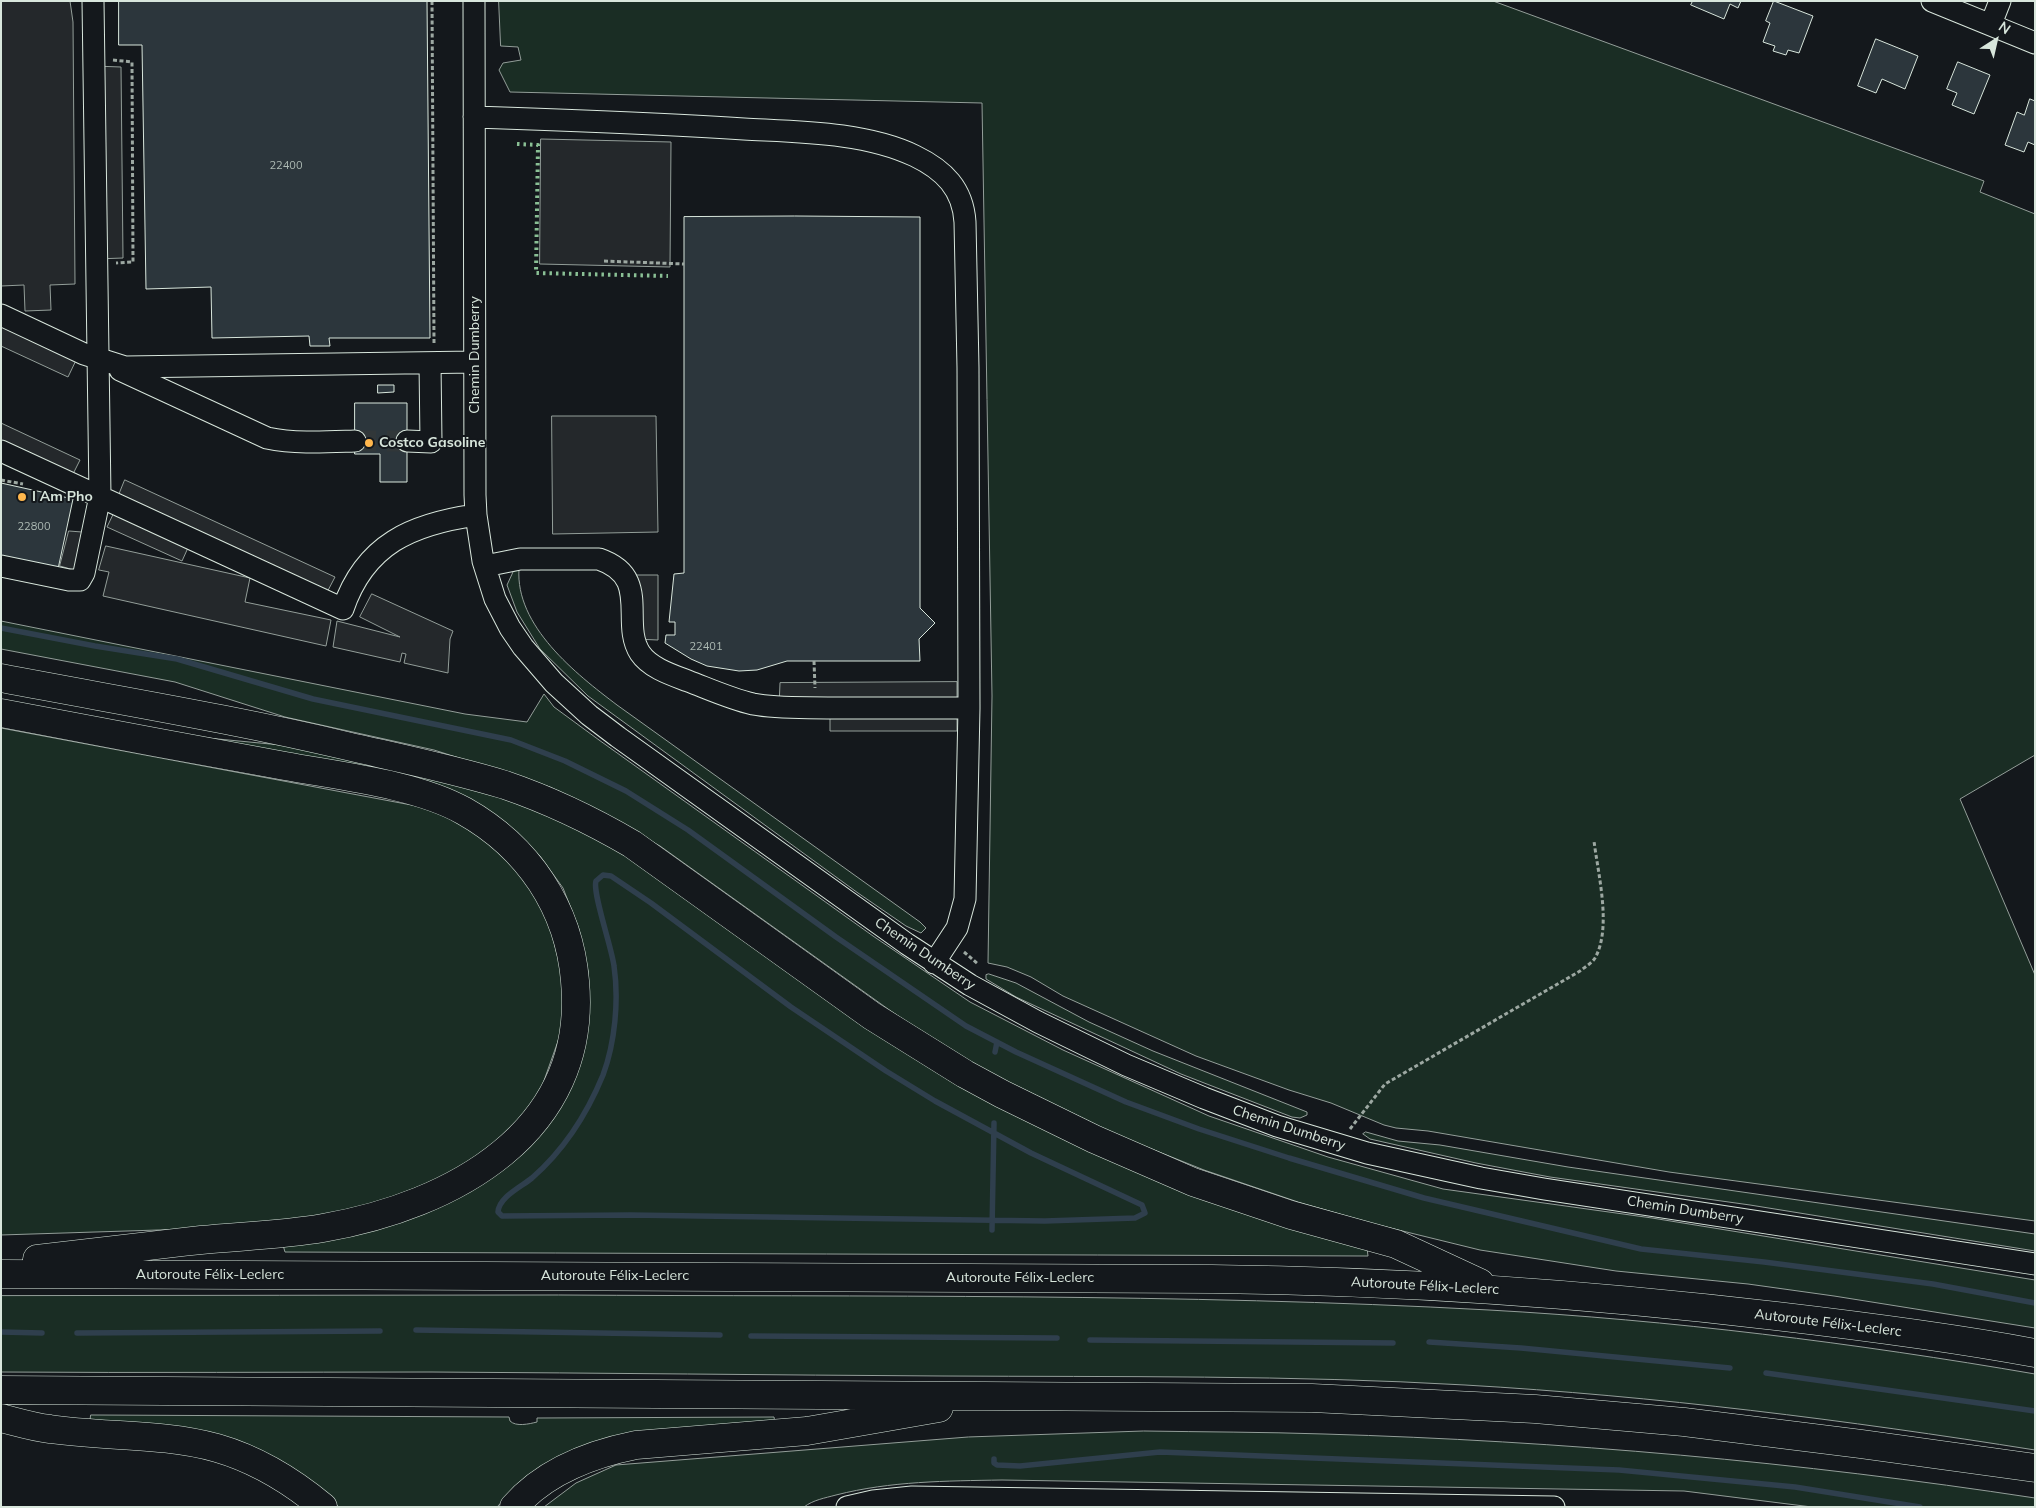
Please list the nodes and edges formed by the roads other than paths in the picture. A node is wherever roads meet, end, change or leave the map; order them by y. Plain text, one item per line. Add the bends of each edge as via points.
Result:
1 (93, 1) edge
2 (474, 1) edge
3 (1932, 1) edge
4 (2000, 1) edge
5 (1991, 24) junction
6 (2035, 43) edge
7 (474, 117) junction
8 (1, 315) edge
9 (432, 354) junction
10 (98, 360) junction
11 (474, 362) junction
12 (355, 441) tunnel mouth
13 (407, 441) tunnel mouth
14 (1, 450) edge
15 (100, 496) junction
16 (476, 515) junction
17 (1, 566) edge
18 (484, 566) junction
19 (1, 678) edge
20 (969, 708) junction
21 (1, 713) edge
22 (934, 962) junction
23 (1, 1264) edge
24 (2035, 1264) edge
25 (1, 1274) edge
26 (1495, 1289) junction
27 (2035, 1353) edge
28 (1, 1390) edge
29 (1012, 1396) junction
30 (1, 1418) edge
31 (2035, 1468) edge
32 (1176, 1504) edge
33 (1404, 1506) edge
34 (323, 1507) edge
35 (514, 1507) edge
36 (847, 1507) edge
37 (1554, 1507) edge

1 - 10 street
2 - 7 street, Chemin Dumberry
3 - 5 street
4 - 5 street
5 - 6 street
7 - 11 street, Chemin Dumberry
7 - 20 street via 673,124 848,137 917,157 933,166 955,187 962,200 964,216
8 - 10 street
9 - 10 street via 140,367
9 - 11 street
9 - 13 street via 431,442
10 - 12 street via 267,438 298,442
10 - 15 street
11 - 16 street, Chemin Dumberry
14 - 15 street
15 - 16 street via 343,609 367,564 394,541 428,524
15 - 17 street via 80,580
16 - 18 street, Chemin Dumberry
18 - 20 street via 520,559 606,561 627,581 633,602 634,639 641,654 658,668 739,700 794,708
18 - 22 street, Chemin Dumberry via 495,599 510,628 538,666 572,700 618,737
19 - 26 highway via 326,740 458,772 544,800 632,844 872,1016 965,1074 1020,1103 1193,1182 1291,1215 1396,1244
20 - 22 street via 965,900 957,928
21 - 23 highway via 366,781 437,799 460,809 510,843 540,880 564,924 576,993 576,1017 566,1064 546,1106 506,1151 456,1185 395,1210 327,1228
22 - 24 street, Chemin Dumberry via 1038,1022 1126,1065 1245,1114 1342,1146 1481,1178
25 - 26 highway, Autoroute Félix-Leclerc via 1220,1279
26 - 27 highway, Autoroute Félix-Leclerc via 1807,1319
28 - 29 highway
29 - 31 highway via 1293,1398 1535,1409 1743,1428
29 - 35 highway via 807,1431 645,1444 612,1450 553,1474
30 - 34 highway via 48,1429 174,1440 218,1449 264,1468
32 - 33 street
32 - 36 street via 912,1498
33 - 37 street

